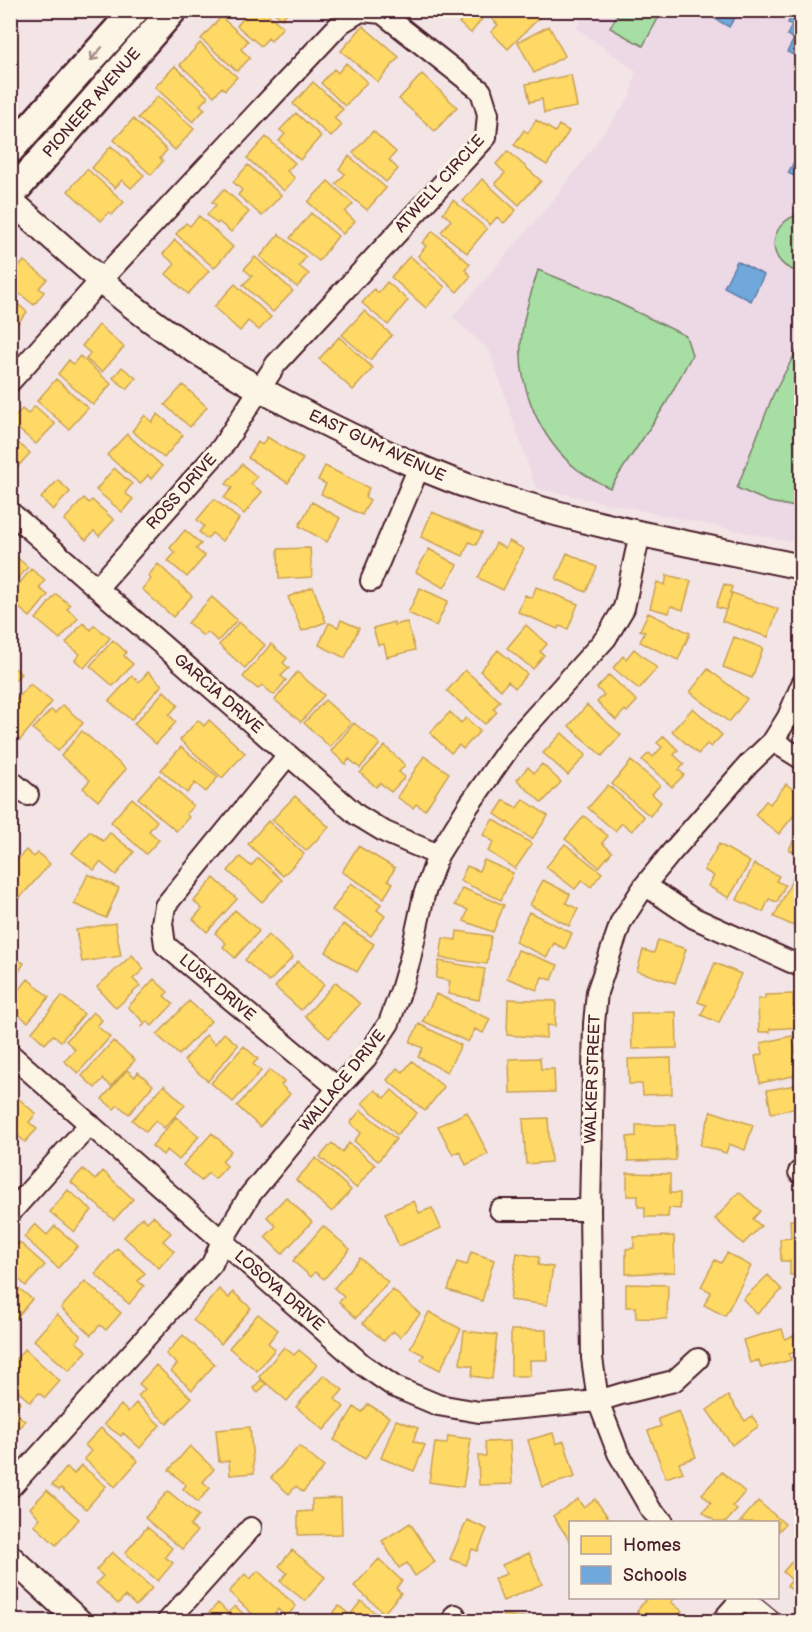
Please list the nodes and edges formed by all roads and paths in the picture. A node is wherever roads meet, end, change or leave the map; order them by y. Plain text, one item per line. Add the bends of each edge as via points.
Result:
1 (135, 10) edge
2 (173, 10) edge
3 (10, 150) edge
4 (10, 198) edge
5 (101, 280) junction
6 (10, 382) edge
7 (259, 390) junction
8 (419, 467) junction
9 (10, 512) edge
10 (640, 533) junction
11 (801, 567) edge
12 (371, 581) dead end
13 (97, 588) junction
14 (801, 684) edge
15 (772, 741) junction
16 (288, 755) junction
17 (801, 759) edge
18 (10, 780) edge
19 (28, 795) dead end
20 (438, 855) junction
21 (645, 885) junction
22 (801, 967) edge
23 (10, 1054) edge
24 (338, 1088) junction
25 (90, 1124) junction
26 (500, 1210) dead end
27 (590, 1210) junction
28 (10, 1213) edge
29 (222, 1241) junction
30 (698, 1359) dead end
31 (598, 1401) junction
32 (10, 1488) edge
33 (662, 1521) edge
34 (251, 1528) dead end
35 (10, 1557) edge
36 (742, 1599) edge
37 (744, 1599) edge
38 (80, 1622) edge
39 (167, 1622) edge
40 (721, 1622) edge
41 (772, 1622) edge

1 -> 3 main road, PIONEER AVENUE
2 - 4 main road, PIONEER AVENUE
4 - 5 street, EAST GUM AVENUE
5 - 6 street
5 - 7 street, EAST GUM AVENUE via 158,326
5 - 7 street, ATWELL CIRCLE via 341,23 361,11 382,13 481,91 488,114 486,136 276,364
7 - 8 street, EAST GUM AVENUE
7 - 13 street, ROSS DRIVE via 222,447
8 - 10 street, EAST GUM AVENUE via 484,492
8 - 12 street
9 - 13 street, GARCIA DRIVE
10 - 11 street, EAST GUM AVENUE
10 - 20 street, WALLACE DRIVE via 624,608 606,638 516,738
13 - 16 street, GARCIA DRIVE
14 - 15 street, WALKER STREET via 788,717
15 - 17 street
15 - 21 street, WALKER STREET
16 - 20 street, GARCIA DRIVE via 357,815
16 - 24 street, LUSK DRIVE via 165,906 165,945
18 - 19 street
20 - 24 street, WALLACE DRIVE via 389,1023 366,1058
21 - 22 street via 694,918
21 - 27 street, WALKER STREET via 621,922 597,992
23 - 25 street, LOSOYA DRIVE
24 - 29 street, WALLACE DRIVE via 249,1195
25 - 28 street
25 - 29 street, LOSOYA DRIVE
26 - 27 street
27 - 31 street, WALKER STREET via 592,1358
29 - 31 street, LOSOYA DRIVE via 363,1365 395,1387 438,1405 479,1413
29 - 32 street, WALLACE DRIVE via 212,1264
30 - 31 street, LOSOYA DRIVE via 674,1381
31 - 33 street, WALKER STREET via 618,1453 651,1510
34 - 39 street
35 - 38 street
36 - 40 street
37 - 41 street

